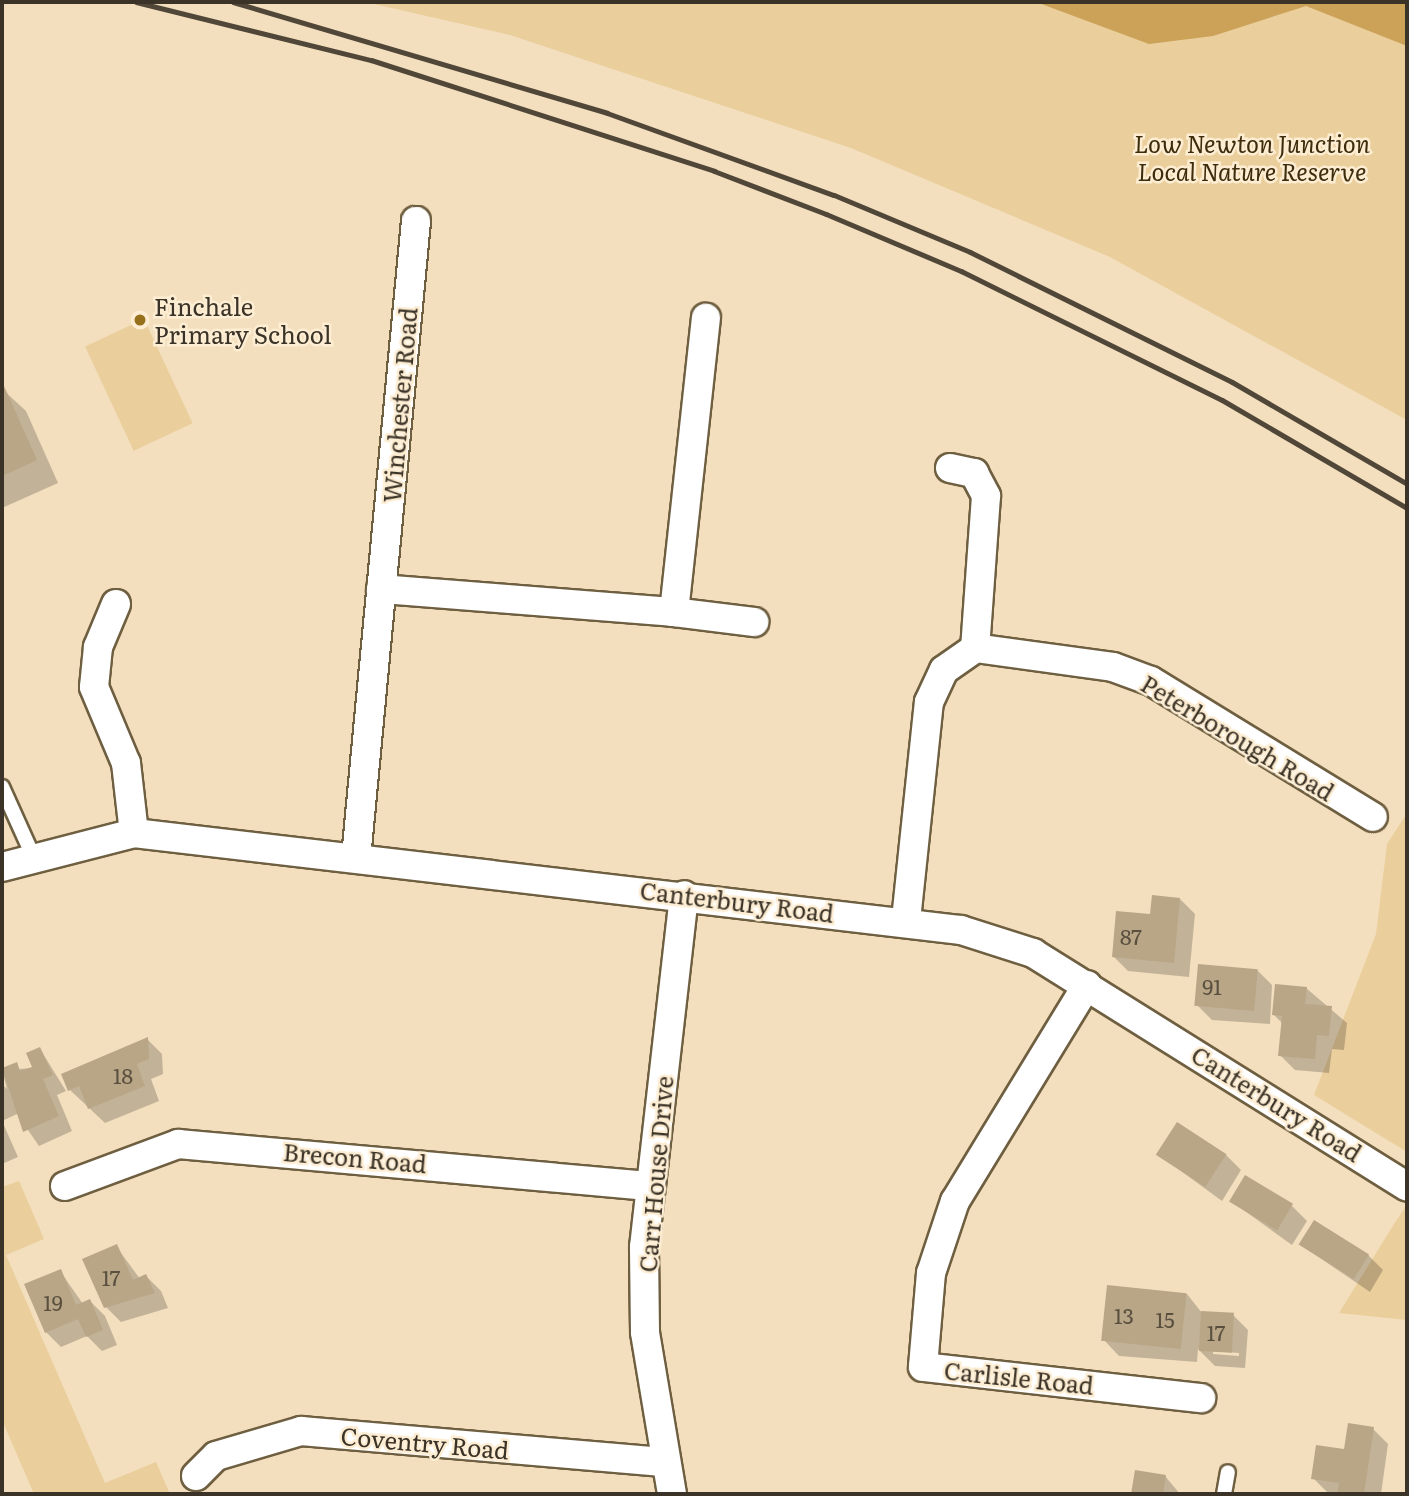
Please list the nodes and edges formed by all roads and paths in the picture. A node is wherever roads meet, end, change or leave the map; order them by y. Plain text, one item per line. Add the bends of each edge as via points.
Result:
1 (416, 221) dead end
2 (706, 318) dead end
3 (950, 468) dead end
4 (381, 589) junction
5 (116, 604) dead end
6 (674, 612) junction
7 (754, 622) dead end
8 (975, 648) junction
9 (2, 787) edge
10 (1373, 817) dead end
11 (134, 833) junction
12 (33, 856) junction
13 (356, 858) junction
14 (2, 867) edge
15 (684, 895) junction
16 (906, 920) junction
17 (1087, 985) junction
18 (65, 1186) dead end
19 (652, 1186) junction
20 (1407, 1187) edge
21 (1201, 1398) dead end
22 (666, 1462) junction
23 (1228, 1472) dead end
24 (195, 1476) dead end
25 (672, 1494) edge
26 (1224, 1494) edge

1 - 4 street, Winchester Road
2 - 6 street
3 - 8 street via 974,473 986,496
4 - 6 street
4 - 13 street, Winchester Road
5 - 11 street via 98,647 94,687 126,763
6 - 7 street
8 - 10 street, Peterborough Road via 1113,667 1151,681
8 - 16 street via 944,670 929,702
9 - 12 lane
11 - 12 street, Canterbury Road
11 - 13 street, Canterbury Road
12 - 14 street, Canterbury Road
13 - 15 street, Canterbury Road
15 - 16 street, Canterbury Road
15 - 19 street, Carr House Drive
16 - 17 street, Canterbury Road via 1033,953
17 - 20 street, Canterbury Road
17 - 21 street, Carlisle Road via 955,1202 932,1273 923,1367
18 - 19 street, Brecon Road via 178,1144
19 - 22 street, Carr House Drive via 645,1332
22 - 24 street, Coventry Road via 301,1431 216,1456
22 - 25 street, Carr House Drive
23 - 26 lane

